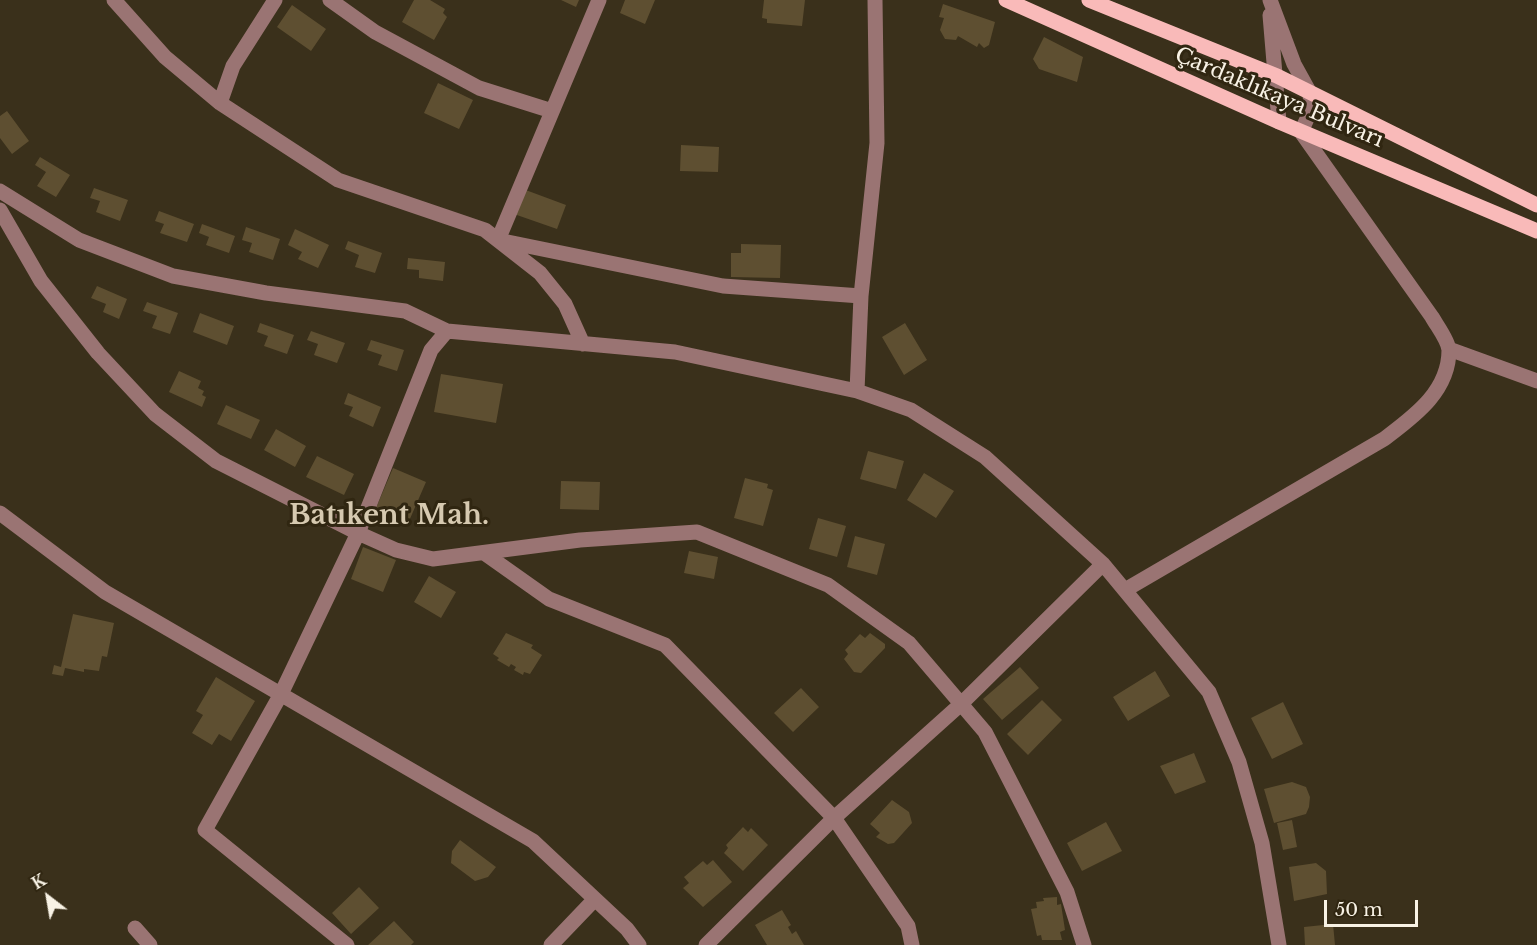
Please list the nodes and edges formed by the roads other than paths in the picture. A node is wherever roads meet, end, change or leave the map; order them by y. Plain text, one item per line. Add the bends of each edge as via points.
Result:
1 (114, 0) edge
2 (275, 0) edge
3 (330, 0) edge
4 (599, 0) edge
5 (874, 0) edge
6 (1006, 0) edge
7 (1089, 0) edge
8 (1269, 0) edge
9 (1277, 76) junction
10 (1310, 93) junction
11 (220, 103) junction
12 (552, 111) junction
13 (1279, 122) junction
14 (1301, 132) junction
15 (0, 192) edge
16 (1537, 205) edge
17 (0, 210) edge
18 (1537, 231) edge
19 (498, 240) junction
20 (861, 296) junction
21 (447, 331) junction
22 (583, 344) junction
23 (1449, 348) junction
24 (1537, 381) edge
25 (857, 391) junction
26 (0, 513) edge
27 (358, 532) junction
28 (484, 553) junction
29 (1103, 564) junction
30 (1125, 590) junction
31 (280, 694) junction
32 (961, 704) junction
33 (834, 818) junction
34 (595, 899) junction
35 (135, 928) dead end
36 (150, 945) edge
37 (348, 945) edge
38 (551, 945) edge
39 (639, 945) edge
40 (706, 945) edge
41 (912, 945) edge
42 (1084, 945) edge
43 (1278, 945) edge

1 - 11 street via 165,57
2 - 11 street via 233,66
3 - 12 street via 375,32 479,88
4 - 12 street
5 - 20 street via 877,143
6 - 13 main road, Çardaklıkaya Bulvarı
7 - 9 main road, Çardaklıkaya Bulvarı
8 - 9 street
8 - 10 street
9 - 10 main road, Çardaklıkaya Bulvarı
9 - 13 street
10 - 14 street via 1311,111
10 - 16 main road, Çardaklıkaya Bulvarı
11 - 19 street via 338,180 485,230
12 - 19 street
13 - 14 main road, Çardaklıkaya Bulvarı
14 - 18 main road, Çardaklıkaya Bulvarı
14 - 23 street via 1432,317
15 - 21 street via 79,240 173,276 405,312
17 - 27 street via 41,281 98,353 155,414 216,461
19 - 20 street via 723,286
19 - 22 street via 540,273 565,304
20 - 25 street
21 - 22 street
21 - 27 street via 431,350
22 - 25 street via 675,352
23 - 24 street
23 - 30 street via 1444,377 1424,409 1384,439
25 - 29 street via 911,410 985,457
26 - 31 street via 105,592
27 - 28 street via 396,550 433,559
27 - 31 street
28 - 32 street via 580,540 697,532 828,585 909,643
28 - 33 street via 549,599 665,645
29 - 30 street
29 - 32 street
30 - 43 street via 1209,692 1239,762 1259,833
31 - 34 street via 533,841
31 - 37 street via 205,830
32 - 33 street
32 - 42 street via 985,732 1067,892
33 - 40 street
33 - 41 street via 908,926
34 - 38 street
34 - 39 street
35 - 36 street

